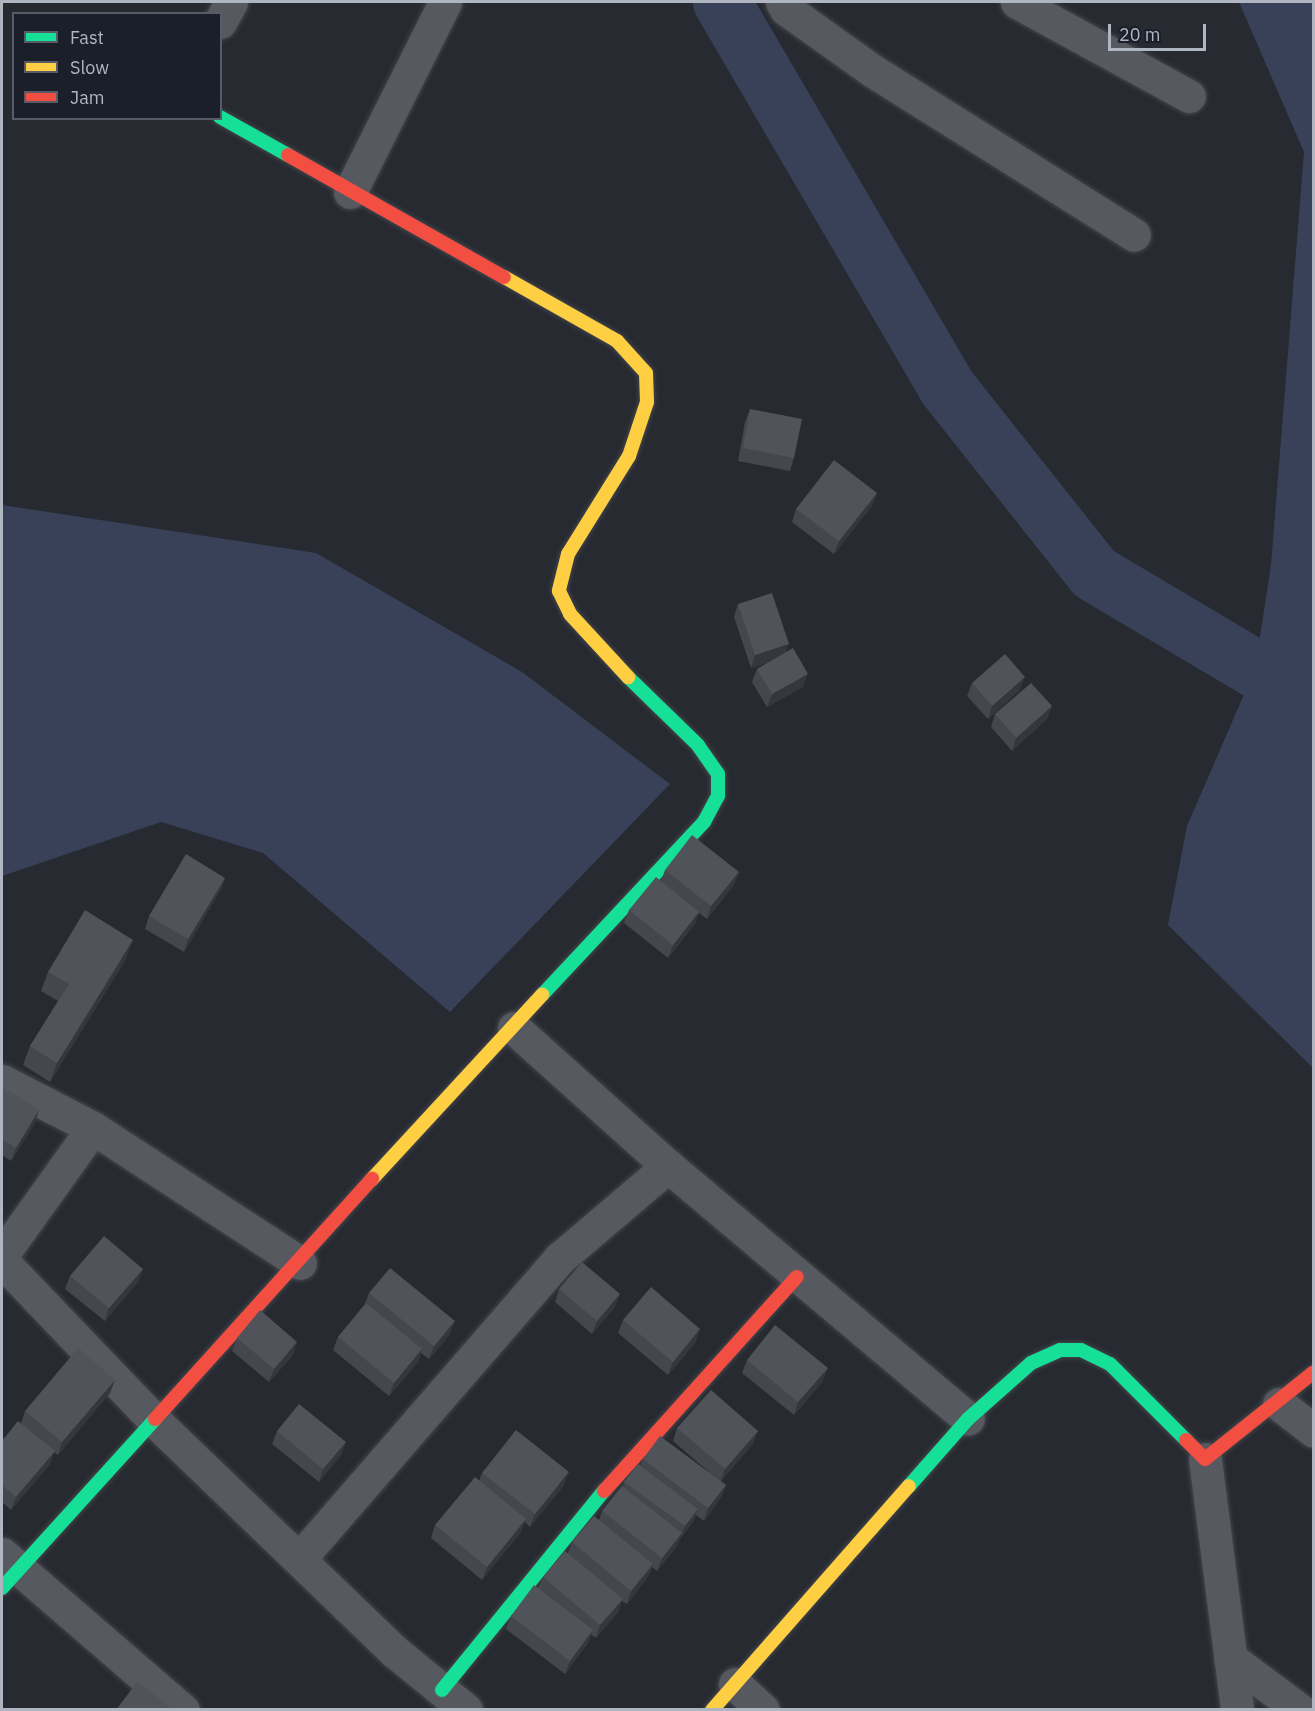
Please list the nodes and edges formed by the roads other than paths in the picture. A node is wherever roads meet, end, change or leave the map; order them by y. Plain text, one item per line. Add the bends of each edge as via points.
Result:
1 (231, 2) edge
2 (445, 2) edge
3 (782, 2) edge
4 (1017, 2) edge
5 (222, 18) edge
6 (1189, 96) dead end
7 (222, 118) edge
8 (350, 192) junction
9 (1134, 235) dead end
10 (514, 1028) junction
11 (2, 1081) edge
12 (93, 1128) junction
13 (668, 1166) junction
14 (2, 1255) edge
15 (2, 1261) edge
16 (300, 1263) junction
17 (796, 1277) junction
18 (1314, 1372) edge
19 (1279, 1404) junction
20 (968, 1419) junction
21 (154, 1420) junction
22 (1314, 1431) edge
23 (1205, 1459) junction
24 (300, 1558) junction
25 (7, 1571) edge
26 (1230, 1658) junction
27 (735, 1684) junction
28 (454, 1700) edge
29 (183, 1710) edge
30 (712, 1710) edge
31 (763, 1710) edge
32 (1237, 1710) edge
33 (1300, 1710) edge

1 - 5 street
2 - 8 street
3 - 9 street via 786,9 873,71
4 - 6 street
7 - 8 street
8 - 10 street via 617,340 646,373 647,402 629,456 568,554 559,591 570,614 599,648 698,745 718,774 718,796 704,822
10 - 13 street
10 - 16 street
11 - 12 street
12 - 14 street
12 - 16 street
13 - 17 street
13 - 24 street via 560,1258
15 - 21 street
16 - 21 street
17 - 20 street
17 - 28 street via 613,1479
18 - 19 street
19 - 22 street
19 - 23 street
20 - 23 street via 1031,1363 1060,1350 1081,1350 1110,1365
20 - 27 street
21 - 24 street
21 - 25 street
23 - 26 street
24 - 28 street via 394,1651
25 - 29 street
26 - 32 street
26 - 33 street
27 - 30 street
27 - 31 street

